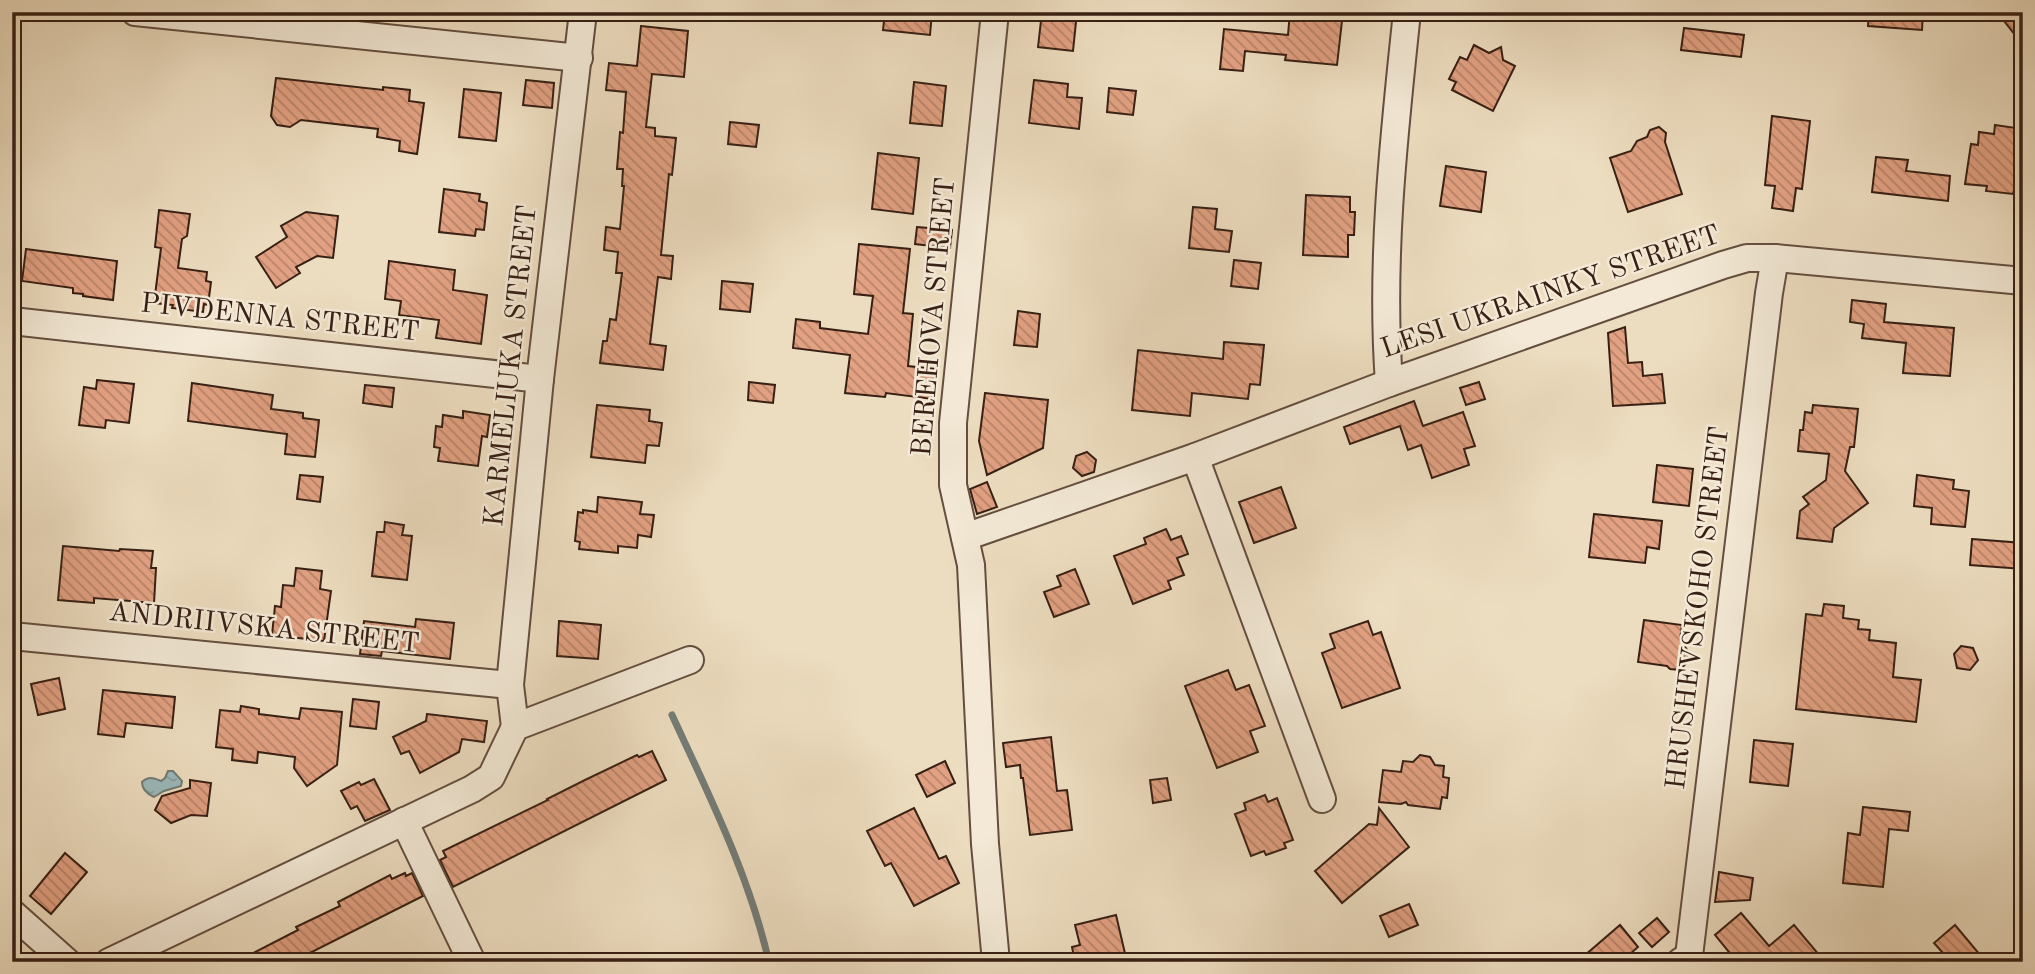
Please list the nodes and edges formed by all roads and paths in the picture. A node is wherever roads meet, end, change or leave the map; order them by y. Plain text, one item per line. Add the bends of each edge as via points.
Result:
1 (135, 12) edge
2 (583, 12) edge
3 (995, 12) edge
4 (1407, 12) edge
5 (579, 58) junction
6 (1775, 258) junction
7 (2023, 281) edge
8 (12, 321) edge
9 (540, 379) junction
10 (1389, 383) junction
11 (1195, 457) junction
12 (965, 537) junction
13 (12, 636) edge
14 (690, 660) dead end
15 (510, 685) junction
16 (515, 727) junction
17 (1322, 799) dead end
18 (404, 821) junction
19 (12, 913) edge
20 (1688, 960) edge
21 (67, 962) edge
22 (108, 962) edge
23 (472, 962) edge
24 (996, 962) edge

1 - 5 street
2 - 5 street, KARMELIUKA STREET
3 - 12 street, BEREHOVA STREET via 953,423 953,485
4 - 10 street via 1390,185
5 - 9 street, KARMELIUKA STREET
6 - 7 street, LESI UKRAINKY STREET
6 - 10 street, LESI UKRAINKY STREET via 1747,258 1723,265
6 - 20 street, HRUSHEVSKOHO STREET
8 - 9 street, PIVDENNA STREET
9 - 15 street, KARMELIUKA STREET
10 - 11 street, LESI UKRAINKY STREET
11 - 12 street, LESI UKRAINKY STREET
11 - 17 street
12 - 24 street, BEREHOVA STREET via 971,565 985,844
13 - 15 street, ANDRIIVSKA STREET
14 - 16 street
15 - 16 street, KARMELIUKA STREET
16 - 18 street via 491,777
18 - 22 street
18 - 23 street
19 - 21 street

